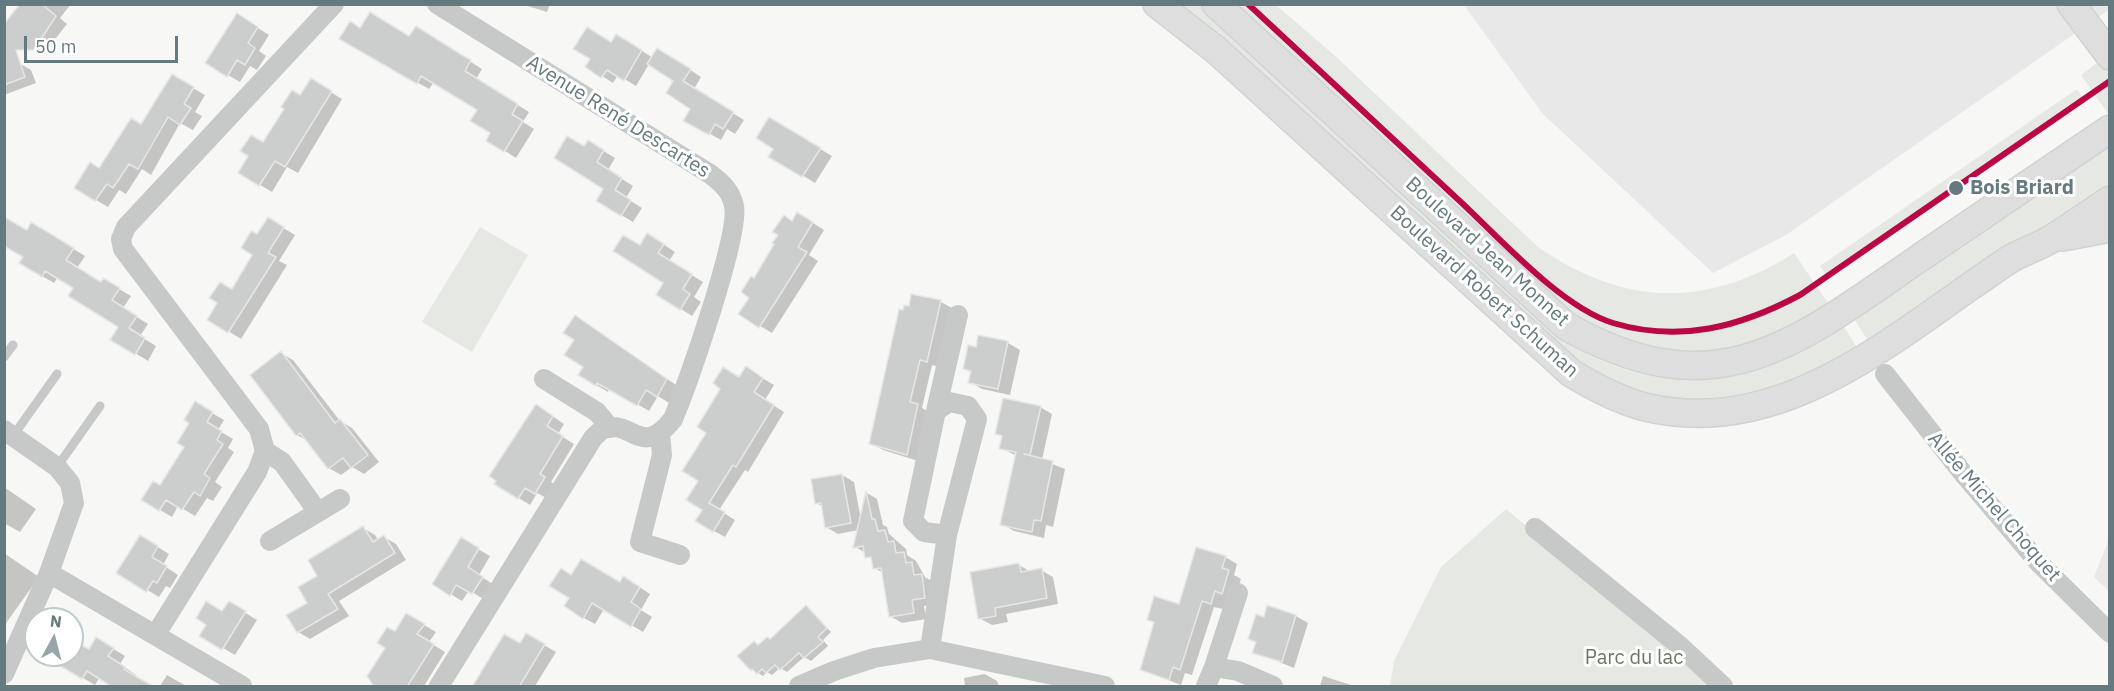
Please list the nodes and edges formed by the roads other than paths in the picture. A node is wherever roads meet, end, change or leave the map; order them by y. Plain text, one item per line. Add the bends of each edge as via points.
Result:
1 (334, 4) edge
2 (1156, 4) edge
3 (1216, 4) edge
4 (2072, 4) edge
5 (438, 5) edge
6 (2109, 56) edge
7 (2109, 129) edge
8 (2109, 200) edge
9 (2109, 228) edge
10 (2050, 239) junction
11 (958, 315) dead end
12 (13, 345) dead end
13 (4, 357) edge
14 (57, 374) dead end
15 (1885, 374) dead end
16 (544, 379) dead end
17 (100, 406) dead end
18 (936, 411) junction
19 (610, 428) junction
20 (9, 433) edge
21 (660, 433) junction
22 (265, 451) junction
23 (57, 467) junction
24 (340, 499) dead end
25 (318, 512) junction
26 (1535, 528) dead end
27 (947, 535) junction
28 (270, 541) dead end
29 (680, 555) dead end
30 (49, 573) junction
31 (1238, 593) dead end
32 (2109, 633) edge
33 (156, 634) junction
34 (930, 649) junction
35 (1214, 666) junction
36 (4, 674) edge
37 (1069, 683) edge
38 (242, 687) edge
39 (439, 687) edge
40 (799, 687) edge
41 (1105, 687) edge
42 (1206, 687) edge
43 (1273, 687) edge
44 (1723, 687) edge

1 - 22 street via 126,227 121,239 123,249 259,429
2 - 10 main road, Boulevard Robert Schuman via 1216,50 1570,373 1606,393 1645,407 1716,413 1786,399 1871,355 2011,259
3 - 7 main road, Boulevard Jean Monnet via 1566,326 1638,359 1689,366 1755,357 1782,347 1842,312
4 - 6 main road
5 - 21 street, Avenue René Descartes via 710,174 731,196 735,220 728,253 682,400 674,420
8 - 10 main road, Boulevard Robert Schuman
9 - 10 main road, Boulevard Robert Schuman
11 - 18 street
12 - 13 lane
14 - 20 lane
15 - 32 street, Allée Michel Choquet via 2040,564
16 - 19 street via 597,412
17 - 23 lane
18 - 27 street via 912,521 924,532
18 - 27 street via 949,402 968,406 976,418
19 - 21 street via 642,438
19 - 39 street via 593,438
20 - 23 street
21 - 29 street via 662,455 640,542
22 - 25 street via 282,462
22 - 33 street via 257,472
23 - 30 street via 70,483 74,503
24 - 25 street
25 - 28 street
26 - 44 street via 1680,646
27 - 34 street
30 - 33 street
30 - 36 street
31 - 35 street
33 - 38 street
34 - 37 street
34 - 40 street via 874,658
35 - 42 street
35 - 43 street via 1238,671
37 - 41 street

